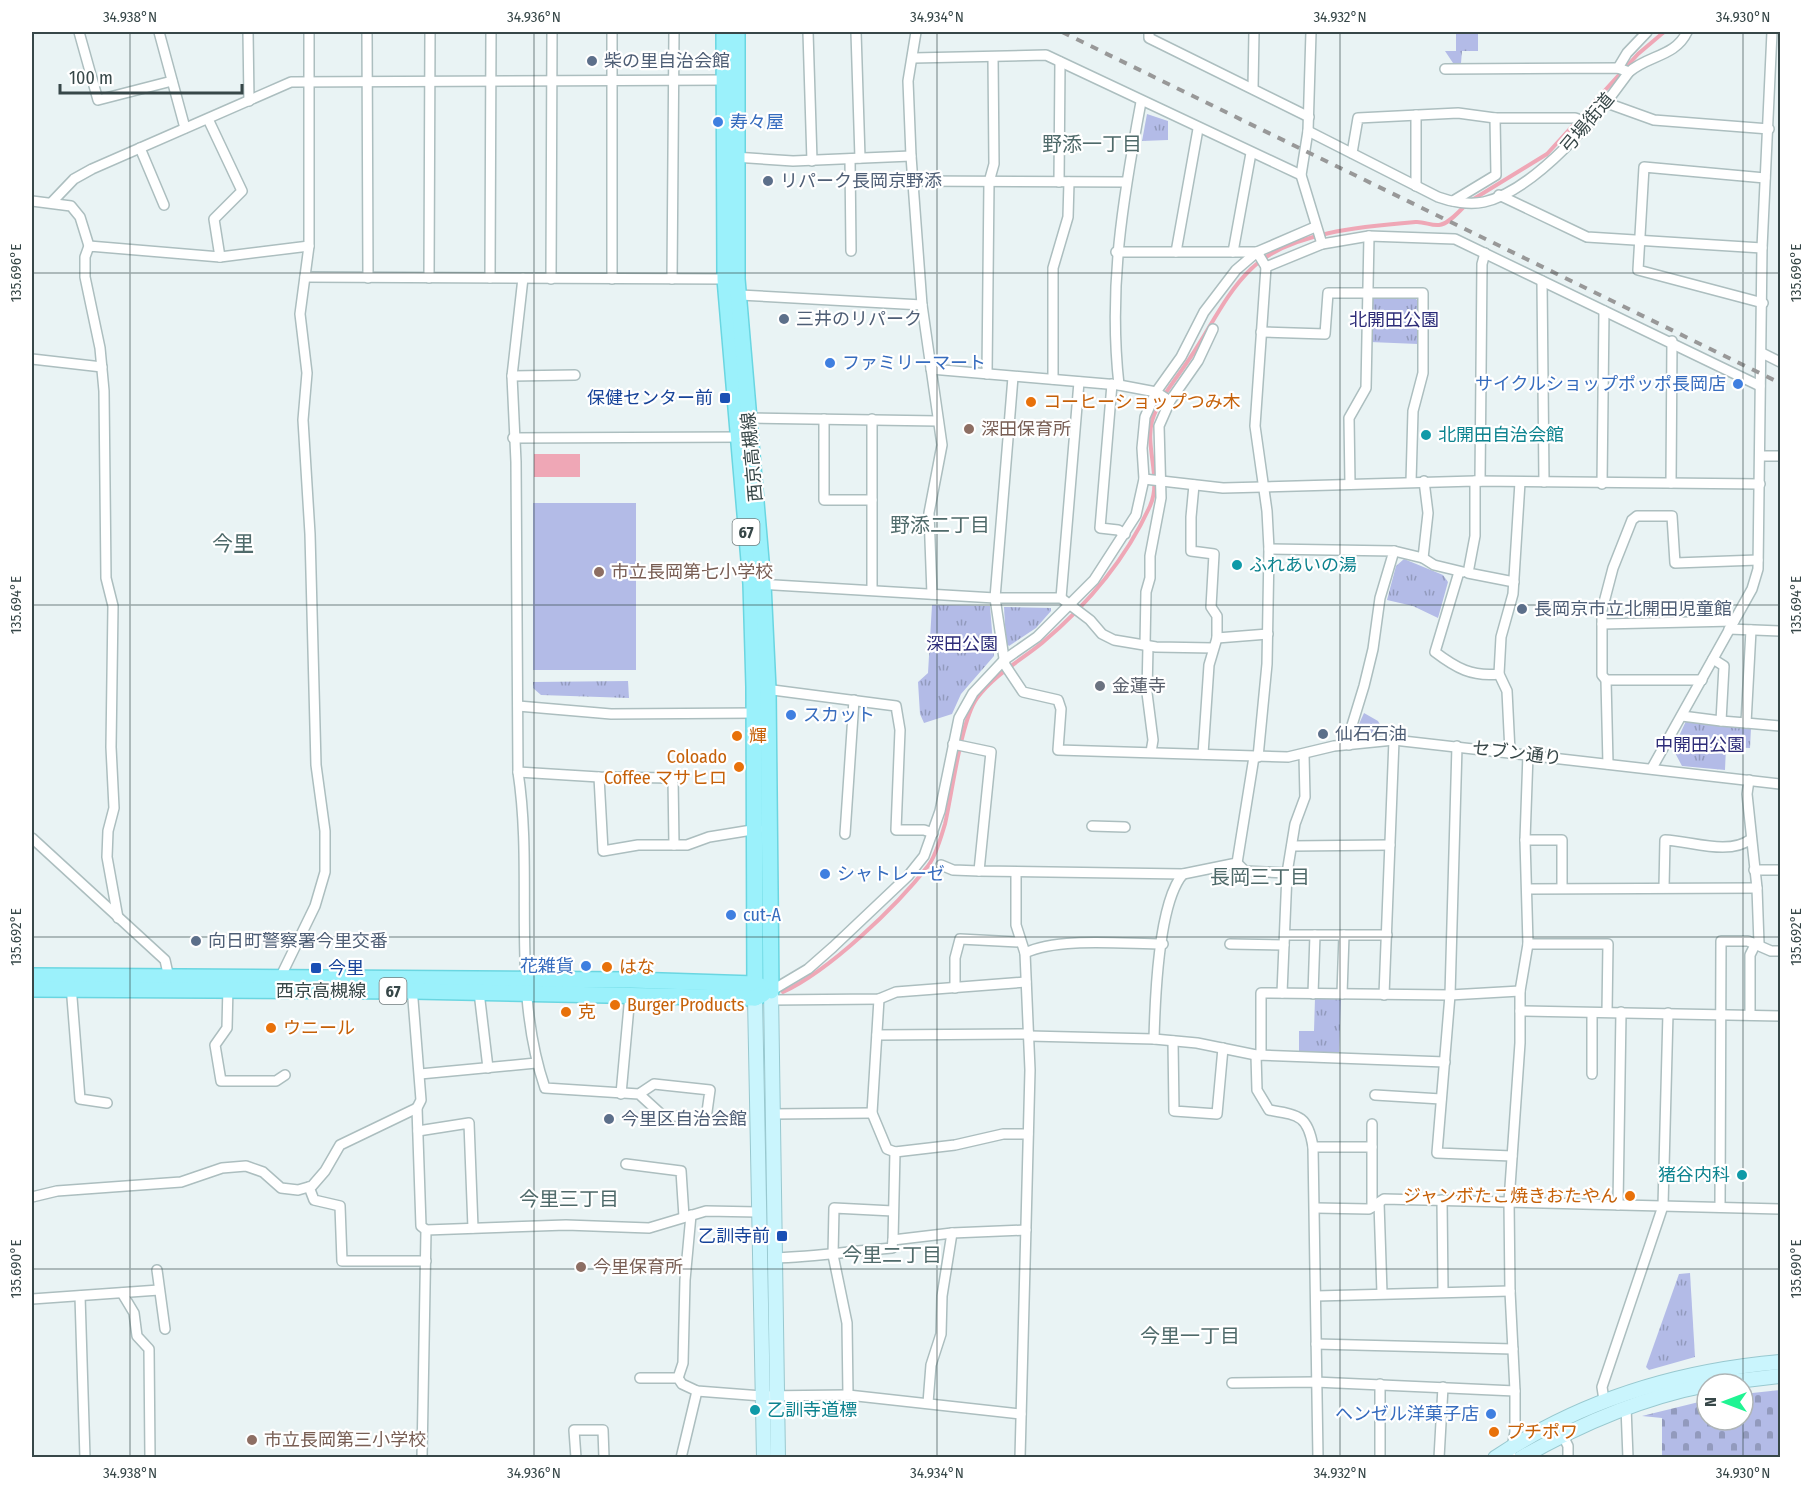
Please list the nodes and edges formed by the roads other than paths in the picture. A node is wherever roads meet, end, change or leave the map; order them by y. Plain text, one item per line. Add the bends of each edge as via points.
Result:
1 (79, 32) edge
2 (159, 32) edge
3 (248, 32) edge
4 (309, 32) edge
5 (368, 32) edge
6 (430, 32) edge
7 (491, 32) edge
8 (552, 32) edge
9 (612, 32) edge
10 (674, 32) edge
11 (724, 32) edge
12 (737, 32) edge
13 (807, 32) edge
14 (856, 32) edge
15 (916, 32) edge
16 (1149, 32) edge
17 (1254, 32) edge
18 (1311, 32) edge
19 (1647, 32) edge
20 (1687, 32) edge
21 (1772, 32) edge
22 (993, 57) junction
23 (913, 58) junction
24 (1060, 62) junction
25 (1618, 68) junction
26 (1445, 69) dead end
27 (1629, 72) junction
28 (429, 80) junction
29 (612, 80) junction
30 (674, 80) junction
31 (731, 80) junction
32 (172, 81) junction
33 (491, 81) junction
34 (552, 81) junction
35 (309, 82) junction
36 (368, 82) junction
37 (1253, 88) junction
38 (249, 101) junction
39 (1141, 102) junction
40 (1604, 102) junction
41 (1416, 115) junction
42 (1309, 117) junction
43 (1495, 118) junction
44 (208, 119) junction
45 (1587, 122) junction
46 (185, 128) junction
47 (1198, 129) junction
48 (1769, 129) junction
49 (1308, 131) junction
50 (140, 148) junction
51 (1251, 153) junction
52 (1353, 153) junction
53 (911, 156) junction
54 (731, 157) junction
55 (855, 158) junction
56 (812, 161) junction
57 (1301, 175) junction
58 (1766, 178) junction
59 (914, 181) junction
60 (989, 182) junction
61 (1064, 182) junction
62 (1126, 182) junction
63 (1416, 186) junction
64 (1500, 195) junction
65 (32, 201) edge
66 (1453, 201) junction
67 (52, 202) junction
68 (164, 205) dead end
69 (1318, 236) junction
70 (1369, 236) junction
71 (1639, 239) junction
72 (89, 246) junction
73 (309, 246) junction
74 (1762, 248) junction
75 (851, 251) dead end
76 (1116, 252) junction
77 (1176, 252) junction
78 (1233, 252) junction
79 (1485, 253) junction
80 (220, 257) junction
81 (1262, 260) junction
82 (305, 277) junction
83 (368, 278) junction
84 (429, 278) junction
85 (490, 278) junction
86 (523, 278) junction
87 (551, 279) junction
88 (612, 279) junction
89 (672, 279) junction
90 (731, 279) junction
91 (1542, 281) junction
92 (1369, 293) junction
93 (740, 295) junction
94 (1763, 303) junction
95 (922, 305) junction
96 (1604, 310) junction
97 (1213, 329) dead end
98 (1261, 332) junction
99 (1672, 341) junction
100 (1762, 353) junction
101 (32, 359) edge
102 (1780, 362) edge
103 (102, 367) junction
104 (931, 369) junction
105 (987, 374) junction
106 (575, 375) dead end
107 (512, 376) junction
108 (1014, 377) junction
109 (1053, 380) junction
110 (1079, 382) junction
111 (1115, 384) junction
112 (1760, 386) junction
113 (1163, 396) junction
114 (742, 418) junction
115 (824, 419) junction
116 (872, 419) junction
117 (938, 420) junction
118 (744, 437) junction
119 (513, 438) junction
120 (1760, 456) junction
121 (1780, 456) edge
122 (1152, 480) junction
123 (1424, 481) junction
124 (1478, 481) junction
125 (1411, 482) junction
126 (1520, 482) junction
127 (1544, 482) junction
128 (1671, 483) junction
129 (1350, 484) junction
130 (1602, 484) junction
131 (1760, 484) junction
132 (1194, 485) junction
133 (1263, 486) junction
134 (872, 500) junction
135 (1125, 534) junction
136 (1269, 549) junction
137 (1394, 551) junction
138 (1423, 558) junction
139 (1758, 560) junction
140 (1464, 572) junction
141 (1514, 582) junction
142 (757, 584) junction
143 (872, 590) junction
144 (932, 594) junction
145 (995, 598) junction
146 (1061, 598) junction
147 (1075, 609) junction
148 (1602, 624) junction
149 (1732, 625) junction
150 (1751, 630) junction
151 (1780, 631) edge
152 (1268, 634) junction
153 (1217, 638) junction
154 (1146, 646) junction
155 (1212, 648) junction
156 (1713, 659) junction
157 (1006, 666) junction
158 (1499, 674) junction
159 (1606, 680) junction
160 (1702, 680) junction
161 (761, 688) junction
162 (854, 700) junction
163 (518, 706) junction
164 (761, 713) junction
165 (1682, 716) junction
166 (1721, 721) junction
167 (1746, 723) junction
168 (1780, 726) edge
169 (1394, 740) junction
170 (953, 744) junction
171 (1349, 744) junction
172 (1457, 746) junction
173 (1151, 752) junction
174 (1510, 753) junction
175 (1203, 754) junction
176 (1527, 754) junction
177 (1304, 755) junction
178 (1256, 757) junction
179 (1608, 764) junction
180 (1652, 768) junction
181 (518, 772) junction
182 (599, 777) junction
183 (1749, 780) junction
184 (1780, 784) edge
185 (1092, 826) dead end
186 (1125, 827) dead end
187 (763, 829) junction
188 (933, 833) junction
189 (845, 834) dead end
190 (32, 838) edge
191 (1750, 839) junction
192 (1525, 840) junction
193 (674, 845) junction
194 (1390, 845) junction
195 (1292, 846) junction
196 (1237, 863) junction
197 (941, 865) dead end
198 (1754, 870) junction
199 (1780, 870) edge
200 (979, 871) junction
201 (1016, 872) junction
202 (1287, 873) junction
203 (1183, 874) junction
204 (1664, 887) junction
205 (1528, 888) junction
206 (1562, 888) junction
207 (1757, 888) junction
208 (118, 918) junction
209 (1315, 934) junction
210 (1344, 934) junction
211 (1387, 935) junction
212 (1284, 940) junction
213 (1020, 942) junction
214 (1162, 944) junction
215 (1230, 944) dead end
216 (1528, 944) junction
217 (1757, 944) junction
218 (1780, 951) edge
219 (1025, 953) junction
220 (32, 976) edge
221 (169, 978) junction
222 (279, 980) junction
223 (1026, 982) junction
224 (71, 983) junction
225 (228, 984) junction
226 (412, 985) junction
227 (525, 987) junction
228 (955, 988) junction
229 (32, 989) edge
230 (755, 991) junction
231 (1520, 991) junction
232 (480, 992) junction
233 (1282, 993) junction
234 (1313, 994) junction
235 (1342, 994) junction
236 (630, 995) junction
237 (771, 995) junction
238 (1384, 995) junction
239 (1450, 995) junction
240 (879, 999) junction
241 (1520, 1011) junction
242 (1592, 1012) junction
243 (1607, 1012) junction
244 (1621, 1012) junction
245 (1668, 1013) junction
246 (1720, 1014) junction
247 (1750, 1015) junction
248 (1780, 1016) edge
249 (877, 1035) junction
250 (1029, 1035) junction
251 (1154, 1039) junction
252 (1173, 1041) junction
253 (1223, 1048) junction
254 (1259, 1055) junction
255 (1445, 1062) junction
256 (536, 1063) junction
257 (488, 1068) junction
258 (420, 1074) junction
259 (1592, 1074) dead end
260 (285, 1075) dead end
261 (621, 1094) junction
262 (639, 1094) junction
263 (1375, 1095) dead end
264 (1441, 1099) junction
265 (107, 1102) dead end
266 (417, 1108) junction
267 (872, 1113) junction
268 (773, 1114) junction
269 (1372, 1124) dead end
270 (418, 1131) junction
271 (1028, 1134) junction
272 (1313, 1147) junction
273 (1372, 1147) junction
274 (895, 1152) junction
275 (1512, 1156) junction
276 (626, 1164) dead end
277 (309, 1187) junction
278 (32, 1197) edge
279 (1442, 1200) junction
280 (1509, 1201) junction
281 (1376, 1205) junction
282 (1618, 1205) junction
283 (1663, 1206) junction
284 (1720, 1207) junction
285 (1316, 1208) junction
286 (1780, 1209) edge
287 (893, 1211) junction
288 (758, 1212) junction
289 (688, 1216) junction
290 (473, 1228) junction
291 (426, 1230) junction
292 (1026, 1230) junction
293 (952, 1233) junction
294 (894, 1240) junction
295 (833, 1255) junction
296 (774, 1258) junction
297 (426, 1261) junction
298 (157, 1270) dead end
299 (159, 1290) junction
300 (1510, 1291) junction
301 (1443, 1292) junction
302 (122, 1293) junction
303 (1382, 1293) junction
304 (80, 1296) junction
305 (1316, 1296) junction
306 (32, 1299) edge
307 (165, 1329) dead end
308 (1316, 1344) junction
309 (1513, 1349) junction
310 (1780, 1362) edge
311 (1780, 1376) edge
312 (640, 1378) dead end
313 (678, 1378) junction
314 (1755, 1379) edge
315 (1315, 1382) junction
316 (1232, 1383) dead end
317 (1380, 1384) junction
318 (1443, 1387) junction
319 (1695, 1388) edge
320 (697, 1391) junction
321 (1515, 1391) junction
322 (762, 1395) junction
323 (777, 1395) junction
324 (848, 1395) junction
325 (1604, 1400) junction
326 (928, 1403) junction
327 (1626, 1407) junction
328 (1021, 1414) junction
329 (1562, 1434) junction
330 (1511, 1452) edge
331 (85, 1458) edge
332 (150, 1458) edge
333 (422, 1458) edge
334 (576, 1458) edge
335 (604, 1458) edge
336 (681, 1458) edge
337 (764, 1458) edge
338 (778, 1458) edge
339 (1020, 1458) edge
340 (1318, 1458) edge
341 (1380, 1458) edge
342 (1439, 1458) edge
343 (1495, 1458) edge
344 (1521, 1458) edge
345 (1568, 1458) edge
346 (1628, 1458) edge

1 - 32 street via 98,100
2 - 32 street
3 - 38 street
4 - 35 street
5 - 36 street
6 - 28 street
7 - 33 street
8 - 34 street
9 - 29 street
10 - 30 street
11 - 31 main road, 西京高槻線 / 67
12 - 31 main road, 西京高槻線 / 67
13 - 56 street
14 - 55 street
15 - 23 street
16 - 37 street via 1149,38
17 - 37 street
18 - 42 street
19 - 25 street
20 - 27 street, 弓場街道 via 1671,52 1638,63
21 - 48 street
22 - 23 street
22 - 24 street via 1046,55
22 - 60 street via 994,164
23 - 53 street via 908,81
24 - 39 street
24 - 61 street
25 - 26 street
25 - 27 street
27 - 40 street, 弓場街道
28 - 33 street
28 - 36 street
28 - 84 street
29 - 30 street
29 - 34 street
29 - 88 street
30 - 31 street
30 - 89 street
31 - 54 main road, 西京高槻線 / 67
32 - 46 street
33 - 34 street
33 - 85 street
34 - 87 street
35 - 36 street
35 - 38 street via 291,82
35 - 73 street
36 - 83 street
37 - 42 street
38 - 44 street
39 - 47 street
39 - 62 street
40 - 45 street, 弓場街道
40 - 48 street via 1654,120
41 - 43 street via 1458,113
41 - 52 street via 1358,118
41 - 63 street
42 - 49 street
43 - 45 street via 1575,118
43 - 66 street via 1496,175
44 - 46 street
44 - 80 street via 242,191 214,219
45 - 64 street, 弓場街道 via 1557,158
46 - 50 street
47 - 51 street
47 - 77 street
48 - 58 street
49 - 52 street
49 - 57 street
50 - 67 street via 74,179
50 - 68 street
51 - 57 street
51 - 78 street
52 - 63 street
53 - 55 street
53 - 59 street
54 - 56 street
54 - 90 main road, 西京高槻線 / 67
55 - 56 street
55 - 75 street
57 - 69 street
58 - 71 street via 1644,167
58 - 74 street
59 - 60 street
59 - 95 street
60 - 61 street
60 - 105 street
61 - 62 street
61 - 109 street via 1068,217 1053,268
62 - 76 street
63 - 66 street
64 - 66 street, 弓場街道 via 1476,202
64 - 71 street via 1587,237
65 - 67 street
67 - 72 street via 76,211
69 - 70 street
69 - 81 street
69 - 81 street
70 - 79 street via 1455,239
70 - 92 street
71 - 74 street
71 - 94 street via 1638,270
72 - 80 street
72 - 103 street via 85,277
73 - 80 street
73 - 82 street
74 - 94 street
76 - 77 street
76 - 111 street
77 - 78 street
78 - 81 street
79 - 91 street
79 - 124 street
81 - 98 street
81 - 113 street via 1236,270 1204,312
82 - 83 street
82 - 222 street via 300,314 308,372 303,420 316,765 325,831 325,872 315,906
83 - 84 street
84 - 85 street
85 - 86 street
86 - 87 street
86 - 107 street
87 - 88 street
88 - 89 street
89 - 90 street
90 - 93 main road, 西京高槻線 / 67
90 - 114 main road, 西京高槻線 / 67
91 - 96 street
91 - 127 street
92 - 98 street via 1328,293 1325,334
92 - 125 street via 1423,293 1424,373 1413,411
92 - 129 street via 1366,388 1349,418
93 - 95 street
93 - 114 main road, 西京高槻線 / 67
94 - 100 street
95 - 104 street
96 - 99 street
96 - 130 street
97 - 113 street via 1198,361
98 - 133 street via 1255,426
99 - 112 street
99 - 128 street
100 - 102 street
100 - 112 street
101 - 103 street
103 - 208 street via 106,578 113,606 114,808 107,857
104 - 105 street
104 - 117 street
105 - 108 street
106 - 107 street
107 - 119 street
108 - 109 street
108 - 145 street
109 - 110 street
110 - 111 street
110 - 146 street
111 - 113 street
111 - 135 street via 1100,528
112 - 120 street
113 - 122 street
113 - 122 street via 1145,417 1142,448
114 - 115 street
114 - 118 main road, 西京高槻線 / 67
115 - 116 street
115 - 134 street via 824,500
116 - 117 street
116 - 134 street
117 - 144 street via 942,445 929,513
118 - 119 street
118 - 142 main road, 西京高槻線 / 67
119 - 163 street
120 - 121 street
120 - 131 street
122 - 132 street
122 - 135 street
122 - 154 street via 1159,515 1146,592
123 - 124 street
123 - 125 street
123 - 138 street via 1428,523
124 - 126 street
124 - 140 street via 1476,536
125 - 129 street
126 - 127 street
126 - 141 street
127 - 130 street
128 - 130 street
128 - 131 street
129 - 133 street
131 - 139 street
132 - 133 street
132 - 153 street via 1191,551 1214,554 1211,607 1217,616
133 - 136 street
134 - 143 street
135 - 147 street
136 - 137 street
136 - 152 street
137 - 138 street
137 - 171 street
138 - 140 street via 1434,565
139 - 148 street via 1675,564 1672,516 1637,516 1613,568
139 - 149 street via 1752,589
140 - 141 street
140 - 158 street via 1435,652 1455,668 1471,674
141 - 158 street via 1501,637
142 - 143 street
142 - 161 main road, 西京高槻線 / 67
143 - 144 street
144 - 145 street
145 - 146 street
145 - 157 street
146 - 147 street
147 - 154 street via 1102,634
147 - 157 street
148 - 149 street
148 - 159 street via 1602,675
149 - 150 street
149 - 156 street
150 - 151 street
150 - 167 street
152 - 153 street
152 - 178 street
153 - 155 street
154 - 155 street
154 - 173 street
155 - 175 street
156 - 160 street
156 - 166 street via 1724,666
157 - 170 street via 973,693 959,718
157 - 173 street, セブン通り via 1023,692 1058,700 1058,750
158 - 174 street via 1507,691
159 - 160 street
159 - 179 street
160 - 165 street
161 - 162 street
161 - 164 main road, 西京高槻線 / 67
162 - 188 street via 896,706 900,730 896,830
162 - 189 street
163 - 164 street via 611,714
163 - 181 street
164 - 187 main road, 西京高槻線 / 67
165 - 166 street
165 - 180 street
166 - 167 street
167 - 168 street
169 - 171 street, セブン通り
169 - 172 street, セブン通り
169 - 194 street
170 - 188 street
170 - 200 street via 991,752
171 - 177 street, セブン通り
172 - 174 street, セブン通り
172 - 239 street
173 - 175 street, セブン通り
174 - 176 street, セブン通り
175 - 178 street, セブン通り
176 - 179 street, セブン通り
176 - 192 street
177 - 178 street, セブン通り
177 - 195 street via 1305,798
178 - 196 street
179 - 180 street, セブン通り
180 - 183 street, セブン通り
181 - 182 street
181 - 227 street via 524,810
182 - 193 street via 673,778
182 - 193 street via 603,851
183 - 184 street, セブン通り
183 - 191 street
185 - 186 street
187 - 193 street
187 - 230 main road, 西京高槻線 / 67
187 - 237 main road, 西京高槻線 / 67
188 - 237 street via 924,856 870,914 808,969
190 - 208 street
191 - 198 street
191 - 204 street via 1741,847 1665,840
192 - 205 street
192 - 206 street via 1562,840
194 - 195 street
194 - 211 street
195 - 202 street
196 - 202 street via 1245,871
196 - 203 street
197 - 200 street via 953,870
198 - 199 street
198 - 207 street
200 - 201 street
201 - 203 street
201 - 213 street via 1016,925
202 - 212 street
203 - 214 street via 1173,889
204 - 206 street
204 - 207 street
205 - 206 street
205 - 216 street
207 - 217 street
208 - 221 street via 165,960
209 - 210 street
209 - 212 street
209 - 234 street
210 - 211 street
210 - 235 street
211 - 238 street
212 - 215 street
212 - 233 street
213 - 219 street
213 - 228 street via 960,939 955,958
214 - 219 street via 1057,945
214 - 251 street
216 - 231 street
216 - 243 street via 1608,944
217 - 218 street
217 - 246 street via 1721,941
217 - 247 street via 1750,955
219 - 223 street
220 - 224 main road, 西京高槻線 / 67
221 - 224 main road, 西京高槻線 / 67
221 - 225 main road, 西京高槻線 / 67
222 - 225 main road, 西京高槻線 / 67
222 - 226 main road, 西京高槻線 / 67
223 - 228 street
223 - 250 street
224 - 225 main road, 西京高槻線 / 67
224 - 229 main road, 西京高槻線 / 67
224 - 265 street via 80,1099
225 - 226 main road, 西京高槻線 / 67
225 - 260 street via 227,1028 215,1045 221,1082 276,1082
226 - 227 main road, 西京高槻線 / 67
226 - 232 main road, 西京高槻線 / 67
226 - 258 street
227 - 230 main road, 西京高槻線 / 67
227 - 232 main road, 西京高槻線 / 67
227 - 236 main road, 西京高槻線 / 67
227 - 256 street
228 - 240 street via 896,992
230 - 236 main road, 西京高槻線 / 67
230 - 237 main road, 西京高槻線 / 67
230 - 288 street
231 - 239 street
231 - 241 street
232 - 257 street
233 - 234 street
233 - 254 street via 1261,993
234 - 235 street
235 - 238 street
236 - 261 street
237 - 240 street
237 - 268 street
238 - 239 street
239 - 255 street
240 - 249 street
241 - 242 street
241 - 275 street
242 - 243 street
242 - 259 street
243 - 244 street
244 - 245 street
244 - 282 street
245 - 246 street
245 - 283 street
246 - 247 street
246 - 284 street
247 - 248 street
249 - 250 street
249 - 267 street
250 - 251 street
250 - 271 street
251 - 252 street
252 - 253 street
252 - 253 street via 1174,1111 1217,1114
253 - 254 street
254 - 255 street
254 - 272 street via 1257,1090 1269,1110 1297,1114 1305,1120
255 - 264 street
256 - 257 street
256 - 261 street via 545,1088
257 - 258 street
258 - 266 street via 421,1100
261 - 262 street
262 - 262 street via 662,1115 706,1119 710,1090 654,1084
263 - 264 street
264 - 275 street via 1437,1153
266 - 270 street
266 - 277 street via 340,1145 325,1172
267 - 268 street
267 - 274 street via 887,1149
268 - 296 street
269 - 273 street
270 - 290 street via 469,1123
270 - 291 street via 421,1226
271 - 274 street via 1003,1134
271 - 292 street
272 - 273 street
272 - 285 street
273 - 281 street
274 - 287 street
275 - 280 street
276 - 289 street via 681,1171
277 - 278 street via 281,1188 263,1173 246,1166 222,1168 181,1182 57,1191
277 - 297 street via 314,1200 340,1206 342,1261
279 - 280 street
279 - 281 street via 1384,1199
279 - 301 street
280 - 282 street
280 - 300 street
281 - 285 street
281 - 303 street
282 - 283 street
283 - 284 street
283 - 325 street via 1602,1387
284 - 286 street
285 - 305 street
287 - 294 street
287 - 295 street via 834,1208
288 - 289 street via 706,1211
288 - 322 street
289 - 290 street via 649,1228
289 - 313 street via 683,1363
290 - 291 street
291 - 297 street
292 - 293 street
292 - 328 street
293 - 294 street
293 - 326 street via 942,1296 941,1334 931,1365
294 - 295 street via 892,1248
295 - 296 street
295 - 324 street via 847,1323
296 - 323 street
297 - 333 street
298 - 299 street
299 - 302 street
299 - 307 street
300 - 301 street
300 - 309 street
301 - 303 street
302 - 304 street
302 - 332 street via 134,1313 137,1336 149,1349
303 - 305 street
304 - 306 street
304 - 331 street
305 - 308 street
308 - 309 street
308 - 315 street
309 - 321 street
310 - 325 street via 1682,1376
311 - 314 street
312 - 313 street
313 - 320 street
315 - 316 street
315 - 317 street
315 - 340 street
317 - 318 street
317 - 341 street
318 - 321 street
318 - 342 street
319 - 327 street
320 - 322 street
320 - 336 street
321 - 330 street
322 - 323 street
322 - 337 street
323 - 324 street
323 - 338 street
324 - 326 street
325 - 330 street via 1557,1421
326 - 328 street
327 - 329 street
327 - 346 street
328 - 339 street
329 - 344 street
329 - 345 street
330 - 343 street
334 - 335 street via 574,1430 603,1430

